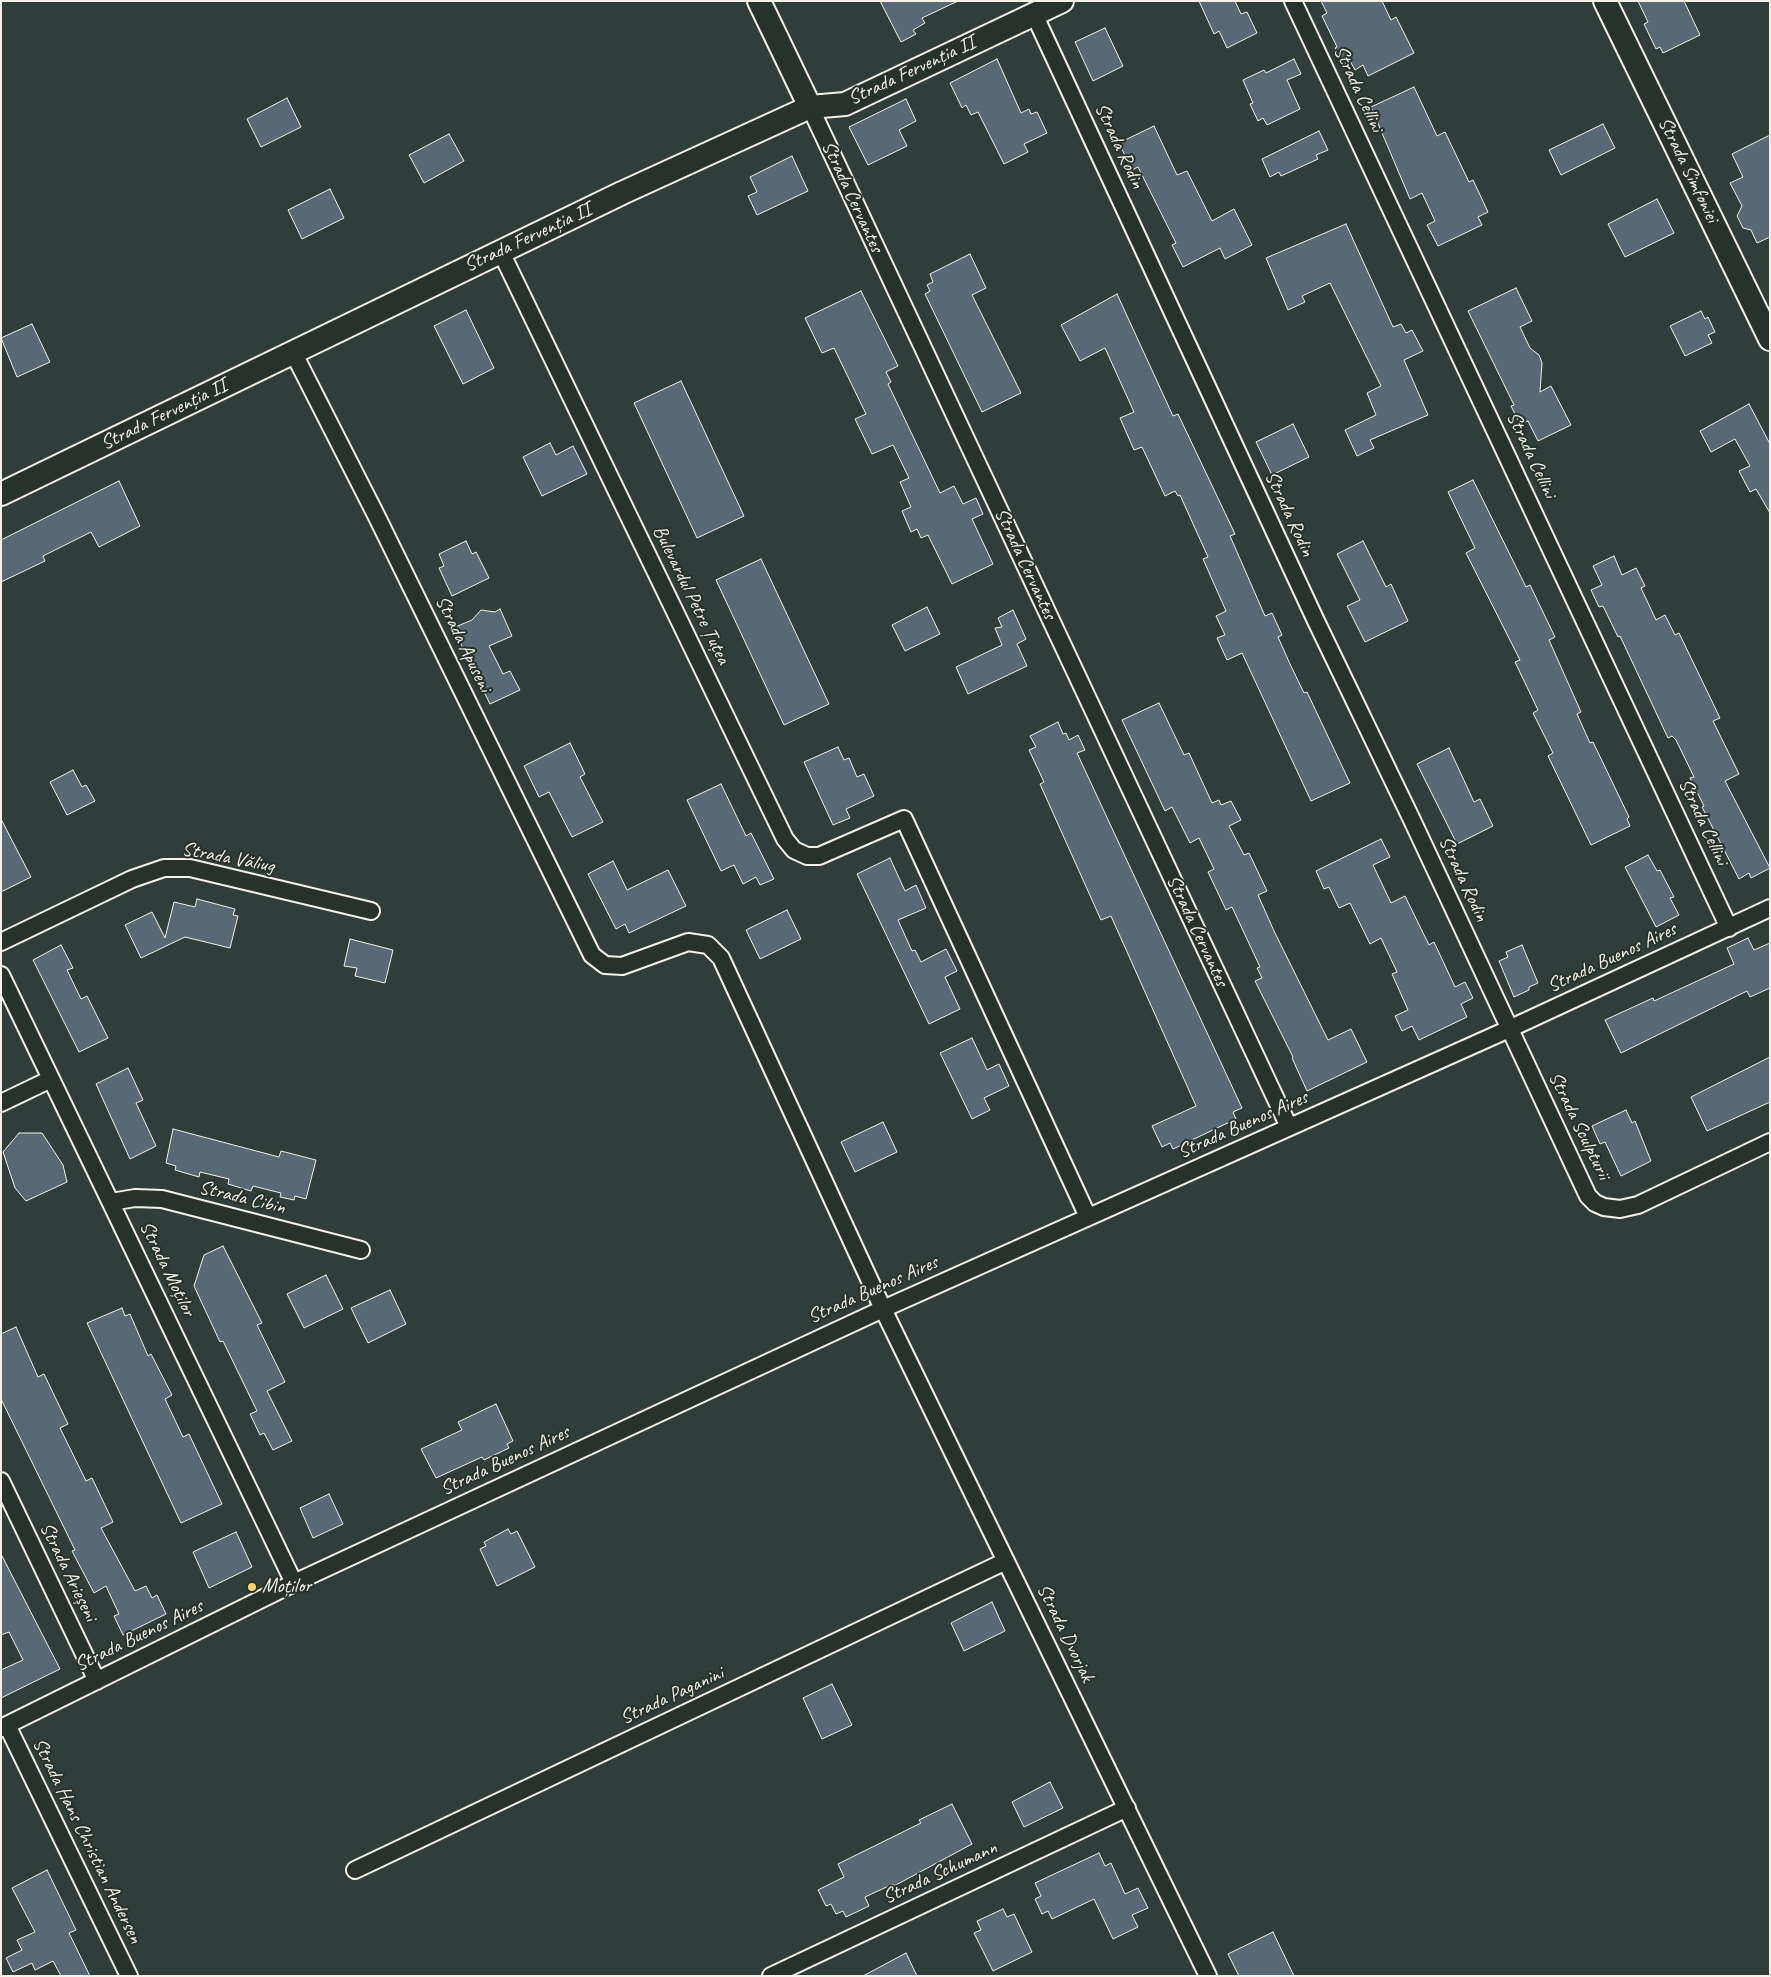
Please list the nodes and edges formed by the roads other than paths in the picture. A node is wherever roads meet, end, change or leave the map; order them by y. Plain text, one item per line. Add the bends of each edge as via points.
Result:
1 (759, 1) edge
2 (1062, 1) edge
3 (1294, 1) edge
4 (1605, 1) edge
5 (1034, 14) junction
6 (810, 107) junction
7 (500, 250) junction
8 (1770, 338) edge
9 (293, 352) junction
10 (1, 494) edge
11 (1770, 908) edge
12 (371, 911) dead end
13 (1729, 928) junction
14 (1, 942) edge
15 (592, 955) joint
16 (1, 975) edge
17 (1509, 1029) junction
18 (51, 1079) junction
19 (1, 1103) edge
20 (1289, 1127) junction
21 (1770, 1142) edge
22 (111, 1202) junction
23 (1088, 1218) junction
24 (361, 1250) dead end
25 (883, 1308) junction
26 (1, 1481) edge
27 (1006, 1561) junction
28 (294, 1583) junction
29 (97, 1681) junction
30 (4, 1726) edge
31 (1127, 1808) junction
32 (355, 1870) dead end
33 (129, 1976) edge
34 (771, 1976) edge
35 (1208, 1976) edge

1 - 6 street, Strada Cervantes
2 - 5 street, Strada Fervenția II
3 - 13 street, Strada Cellini
4 - 8 street, Strada Simfoniei
5 - 6 street, Strada Fervenția II via 845,104
5 - 17 street, Strada Rodin
6 - 7 street, Strada Fervenția II
6 - 20 street, Strada Cervantes
7 - 9 street, Strada Fervenția II
7 - 23 street, Bulevardul Petre Țuțea via 785,838 794,850 807,856 819,856 904,819
9 - 10 street, Strada Fervenția II
9 - 15 street, Strada Apuseni
11 - 13 street, Strada Buenos Aires
12 - 14 street, Strada Văliug via 190,868 164,868 132,879
13 - 17 street, Strada Buenos Aires
15 - 25 street, Strada Dvorjak via 605,965 622,966 688,942 708,945 721,958
16 - 18 street, Strada Moților
17 - 20 street, Strada Buenos Aires
17 - 21 street, Strada Sculpturii via 1588,1196 1604,1208 1638,1205
18 - 19 street
18 - 22 street, Strada Moților
20 - 23 street, Strada Buenos Aires
22 - 24 street, Strada Cibin via 135,1198 162,1199
22 - 28 street, Strada Moților
23 - 25 street, Strada Buenos Aires
25 - 27 street, Strada Dvorjak
25 - 28 street, Strada Buenos Aires
26 - 29 street, Strada Arieșeni
27 - 31 street, Strada Dvorjak
27 - 32 street, Strada Paganini
28 - 29 street, Strada Buenos Aires
29 - 30 street, Strada Buenos Aires
30 - 33 street, Strada Hans Christian Andersen
31 - 34 street, Strada Schumann
31 - 35 street, Strada Dvorjak

